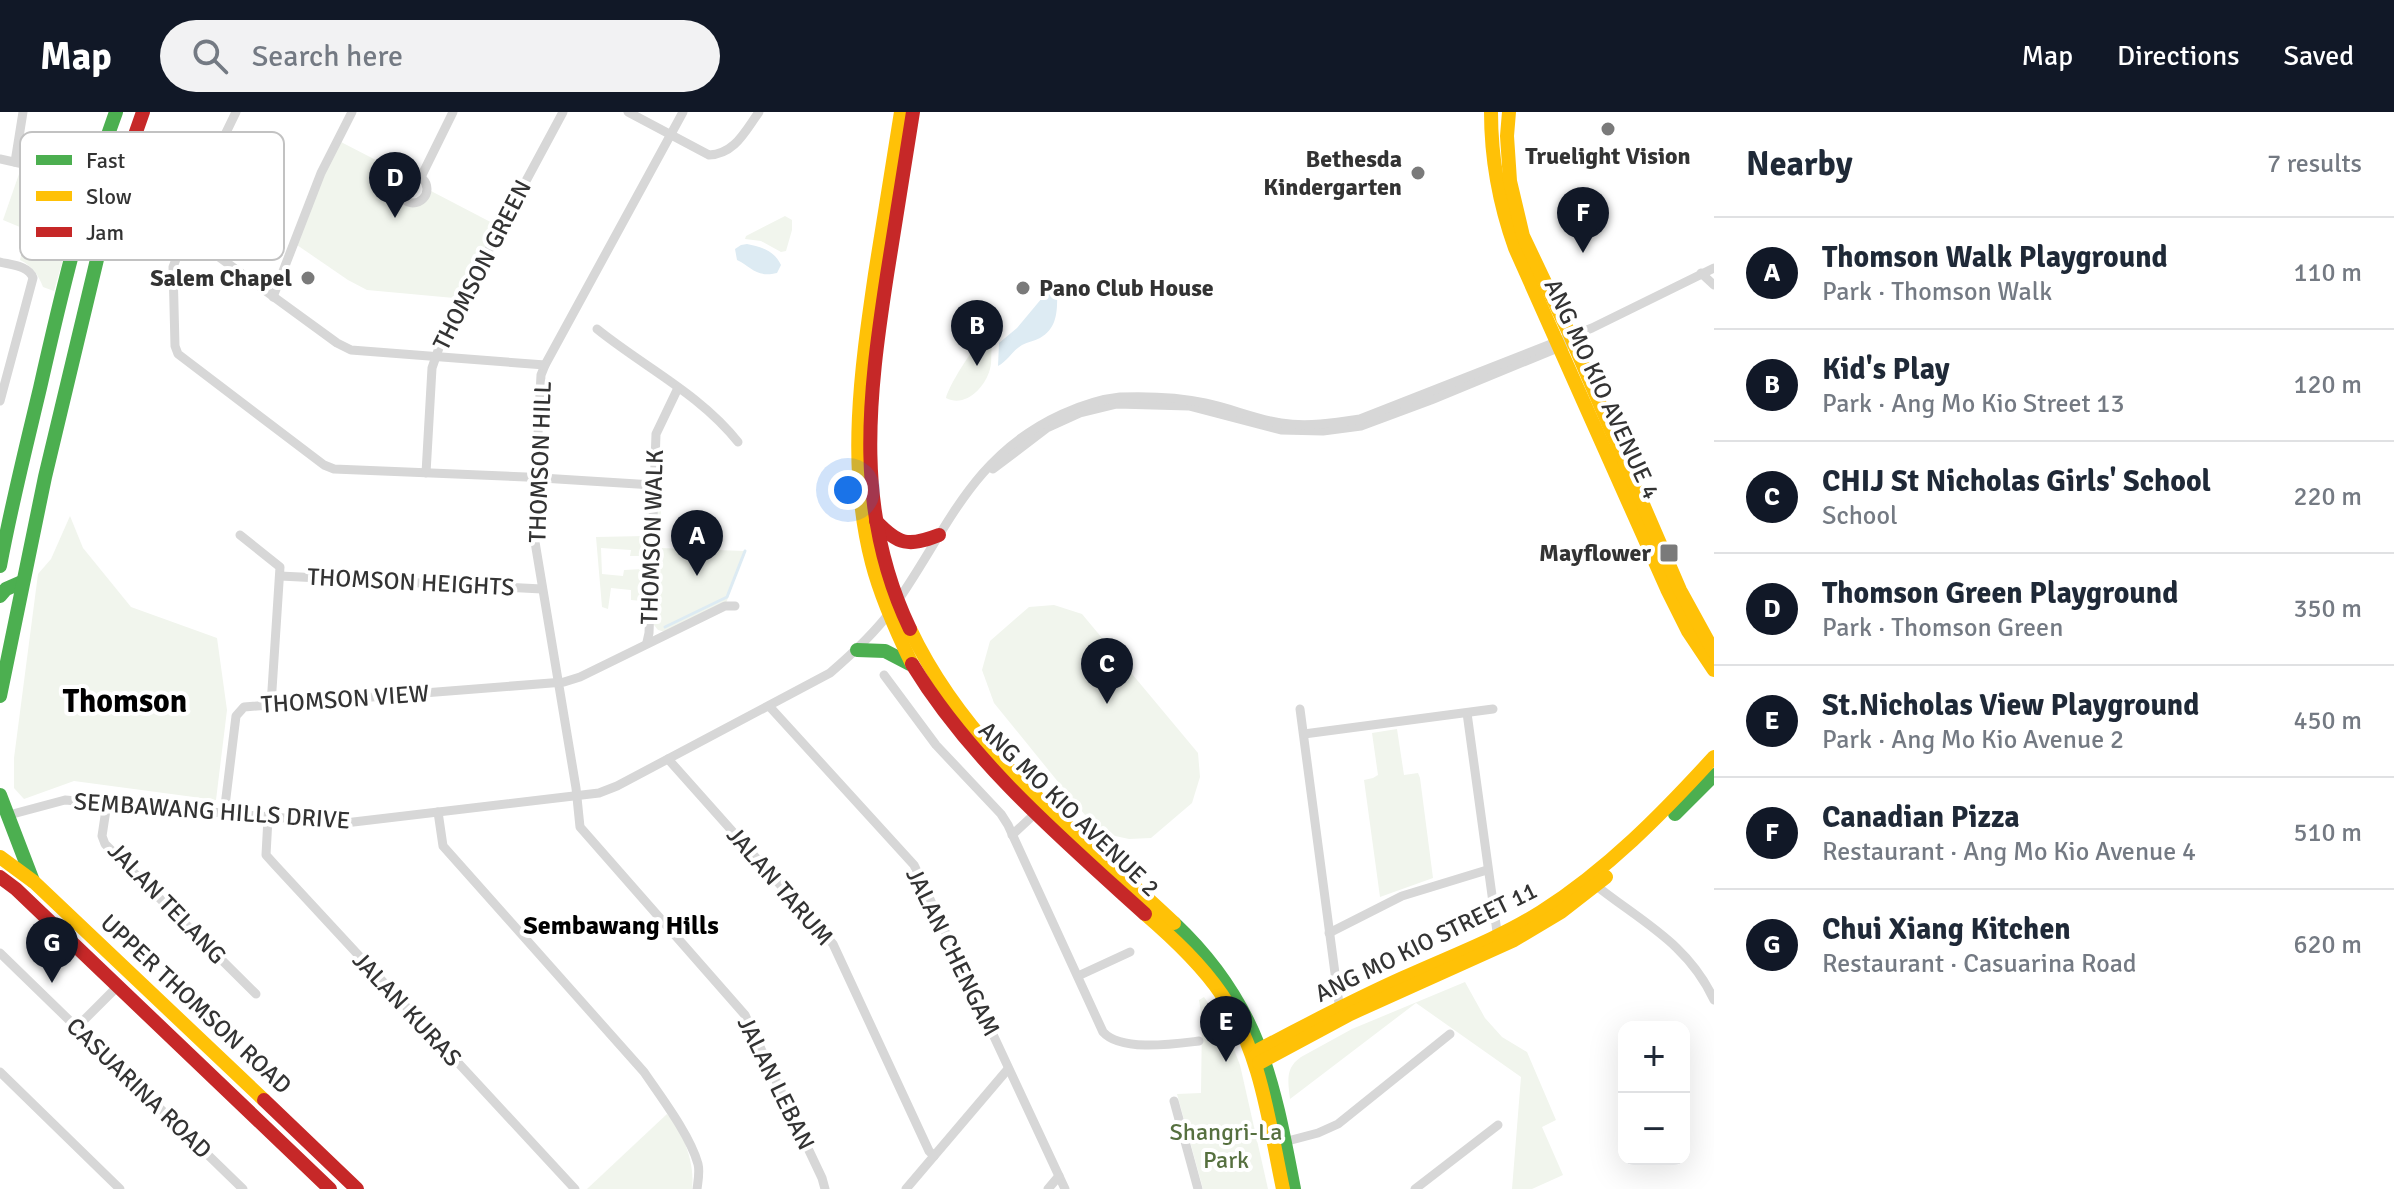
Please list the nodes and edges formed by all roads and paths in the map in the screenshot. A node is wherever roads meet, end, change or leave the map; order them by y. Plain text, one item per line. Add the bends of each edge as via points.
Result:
1 (23, 112) edge
2 (116, 112) edge
3 (143, 112) edge
4 (236, 112) edge
5 (352, 112) edge
6 (453, 112) edge
7 (563, 112) edge
8 (628, 112) edge
9 (683, 112) edge
10 (759, 112) edge
11 (901, 112) edge
12 (913, 112) edge
13 (1491, 112) edge
14 (1509, 112) edge
15 (110, 132) edge
16 (136, 132) edge
17 (226, 132) edge
18 (671, 135) junction
19 (0, 159) edge
20 (15, 162) junction
21 (20, 163) edge
22 (421, 177) dead end
23 (71, 260) edge
24 (96, 260) edge
25 (176, 260) edge
26 (223, 260) edge
27 (0, 262) edge
28 (1714, 268) edge
29 (1701, 273) junction
30 (1714, 285) edge
31 (273, 297) junction
32 (597, 329) dead end
33 (1572, 338) junction
34 (1557, 344) junction
35 (434, 357) junction
36 (545, 365) junction
37 (678, 388) junction
38 (0, 401) edge
39 (738, 442) dead end
40 (426, 473) junction
41 (536, 478) junction
42 (653, 485) junction
43 (876, 521) junction
44 (240, 535) dead end
45 (939, 535) junction
46 (0, 566) edge
47 (280, 576) junction
48 (22, 582) junction
49 (542, 589) junction
50 (0, 596) edge
51 (898, 600) junction
52 (735, 606) dead end
53 (888, 614) junction
54 (647, 642) junction
55 (857, 650) junction
56 (1714, 652) edge
57 (914, 666) junction
58 (1714, 670) edge
59 (884, 675) dead end
60 (557, 683) junction
61 (0, 696) edge
62 (271, 705) junction
63 (769, 706) junction
64 (1300, 709) dead end
65 (1493, 709) dead end
66 (1467, 713) junction
67 (1304, 734) junction
68 (1714, 757) edge
69 (668, 759) junction
70 (1714, 775) edge
71 (0, 795) edge
72 (577, 795) junction
73 (107, 803) junction
74 (1040, 809) junction
75 (438, 812) junction
76 (224, 814) junction
77 (9, 815) junction
78 (268, 818) junction
79 (1012, 835) junction
80 (0, 857) edge
81 (1487, 870) junction
82 (0, 877) edge
83 (34, 882) junction
84 (1592, 882) junction
85 (1329, 933) junction
86 (1498, 941) junction
87 (1130, 952) dead end
88 (0, 953) edge
89 (1078, 976) junction
90 (119, 985) junction
91 (256, 994) dead end
92 (1714, 1000) edge
93 (1340, 1012) junction
94 (76, 1028) junction
95 (1450, 1034) dead end
96 (1199, 1041) dead end
97 (205, 1042) junction
98 (192, 1056) junction
99 (1258, 1057) junction
100 (1008, 1069) junction
101 (0, 1072) edge
102 (1174, 1101) dead end
103 (1498, 1125) dead end
104 (1279, 1143) junction
105 (934, 1156) junction
106 (1059, 1176) junction
107 (120, 1189) edge
108 (243, 1189) edge
109 (330, 1189) edge
110 (357, 1189) edge
111 (575, 1189) edge
112 (697, 1189) edge
113 (825, 1189) edge
114 (906, 1189) edge
115 (1048, 1189) edge
116 (1065, 1189) edge
117 (1198, 1189) edge
118 (1283, 1189) edge
119 (1294, 1189) edge
120 (1415, 1189) edge

1 - 20 street
2 - 15 main road
3 - 16 main road
4 - 17 street
5 - 31 street via 321,173
6 - 22 street
7 - 35 street, THOMSON GREEN
8 - 18 street
9 - 18 street, THOMSON HILL
10 - 18 street via 732,148 720,154 709,155
11 - 53 main road, ANG MO KIO AVENUE 2 via 856,420 865,528
12 - 43 main road, ANG MO KIO AVENUE 2 via 870,384 869,456
13 - 34 main road, ANG MO KIO AVENUE 4 via 1502,212
14 - 33 main road, ANG MO KIO AVENUE 4 via 1512,195 1523,236
18 - 36 street, THOMSON HILL
19 - 20 street
20 - 21 street
23 - 46 main road
24 - 48 main road
25 - 40 street via 178,354 324,465
26 - 31 street
27 - 38 street via 26,269 33,278
28 - 29 street
29 - 30 street
29 - 33 street
31 - 35 street via 351,350
32 - 37 street
33 - 34 street
33 - 56 main road, ANG MO KIO AVENUE 4 via 1680,590
34 - 45 street, SEMBAWANG HILLS DRIVE via 1361,426 1281,430 1189,406 1117,404 1080,413 1047,428 982,474
34 - 58 main road, ANG MO KIO AVENUE 4 via 1673,604
35 - 36 street
35 - 40 street, THOMSON GREEN
36 - 41 street, THOMSON HILL
37 - 39 street
37 - 42 street, THOMSON WALK via 656,434
40 - 41 street
41 - 42 street
41 - 49 street, THOMSON HILL via 533,530
42 - 54 street, THOMSON WALK
43 - 45 main road via 893,540 908,545
43 - 51 main road, ANG MO KIO AVENUE 2
44 - 47 street, THOMSON HEIGHTS via 280,567
45 - 51 street, SEMBAWANG HILLS DRIVE
47 - 49 street, THOMSON HEIGHTS
47 - 62 street, THOMSON HEIGHTS
48 - 50 main road
48 - 61 main road
49 - 60 street, THOMSON HILL
51 - 53 street, SEMBAWANG HILLS DRIVE
51 - 74 main road, ANG MO KIO AVENUE 2 via 923,658 947,696
52 - 54 street, THOMSON WALK
53 - 55 street, SEMBAWANG HILLS DRIVE
53 - 57 main road, ANG MO KIO AVENUE 2
54 - 60 street, THOMSON WALK via 580,677
55 - 57 main road via 885,650
55 - 63 street, SEMBAWANG HILLS DRIVE via 830,673
57 - 74 main road, ANG MO KIO AVENUE 2 via 961,737 1003,782
59 - 79 street via 936,745 1001,814
60 - 62 street, THOMSON VIEW
60 - 72 street, THOMSON HILL
62 - 76 street, THOMSON VIEW via 244,707 236,716
63 - 69 street, SEMBAWANG HILLS DRIVE
63 - 100 street, JALAN CHENGAM via 914,865
64 - 67 street
65 - 66 street
66 - 67 street
66 - 81 street
67 - 85 street
68 - 84 main road, ANG MO KIO STREET 11
69 - 72 street, SEMBAWANG HILLS DRIVE via 617,786
69 - 105 street, JALAN TARUM via 833,944
70 - 84 main road, ANG MO KIO STREET 11 via 1667,823
71 - 77 main road
72 - 75 street, SEMBAWANG HILLS DRIVE
72 - 113 street, JALAN LEBAN via 583,833 745,1015
73 - 76 street, SEMBAWANG HILLS DRIVE
73 - 77 street, SEMBAWANG HILLS DRIVE via 65,800
73 - 91 street, JALAN TELANG via 105,844
74 - 79 street
74 - 99 main road, ANG MO KIO AVENUE 2 via 1198,965
75 - 78 street, SEMBAWANG HILLS DRIVE via 345,823
75 - 112 street via 443,846 644,1072 693,1153
76 - 78 street, SEMBAWANG HILLS DRIVE
77 - 83 main road
78 - 111 street, JALAN KURAS via 266,855
79 - 89 street
80 - 83 main road, UPPER THOMSON ROAD
81 - 85 street via 1402,896
81 - 86 street
82 - 90 main road, UPPER THOMSON ROAD
83 - 97 main road, UPPER THOMSON ROAD
84 - 86 main road, ANG MO KIO STREET 11
84 - 92 street via 1689,958
85 - 93 street
86 - 93 main road, ANG MO KIO STREET 11 via 1402,989
87 - 89 street
88 - 94 street, CASUARINA ROAD
89 - 96 street via 1110,1039 1174,1045
90 - 94 street
90 - 98 main road, UPPER THOMSON ROAD
93 - 99 main road, ANG MO KIO STREET 11
94 - 108 street, CASUARINA ROAD
95 - 104 street via 1338,1124
97 - 98 main road via 206,1056
97 - 110 main road, UPPER THOMSON ROAD
98 - 109 main road, UPPER THOMSON ROAD
99 - 104 main road, ANG MO KIO AVENUE 2
100 - 105 street
100 - 106 street, JALAN CHENGAM
101 - 107 street
102 - 117 street
103 - 120 street
104 - 118 main road, ANG MO KIO AVENUE 2
104 - 119 main road, ANG MO KIO AVENUE 2
105 - 114 street
106 - 115 street
106 - 116 street, JALAN CHENGAM

